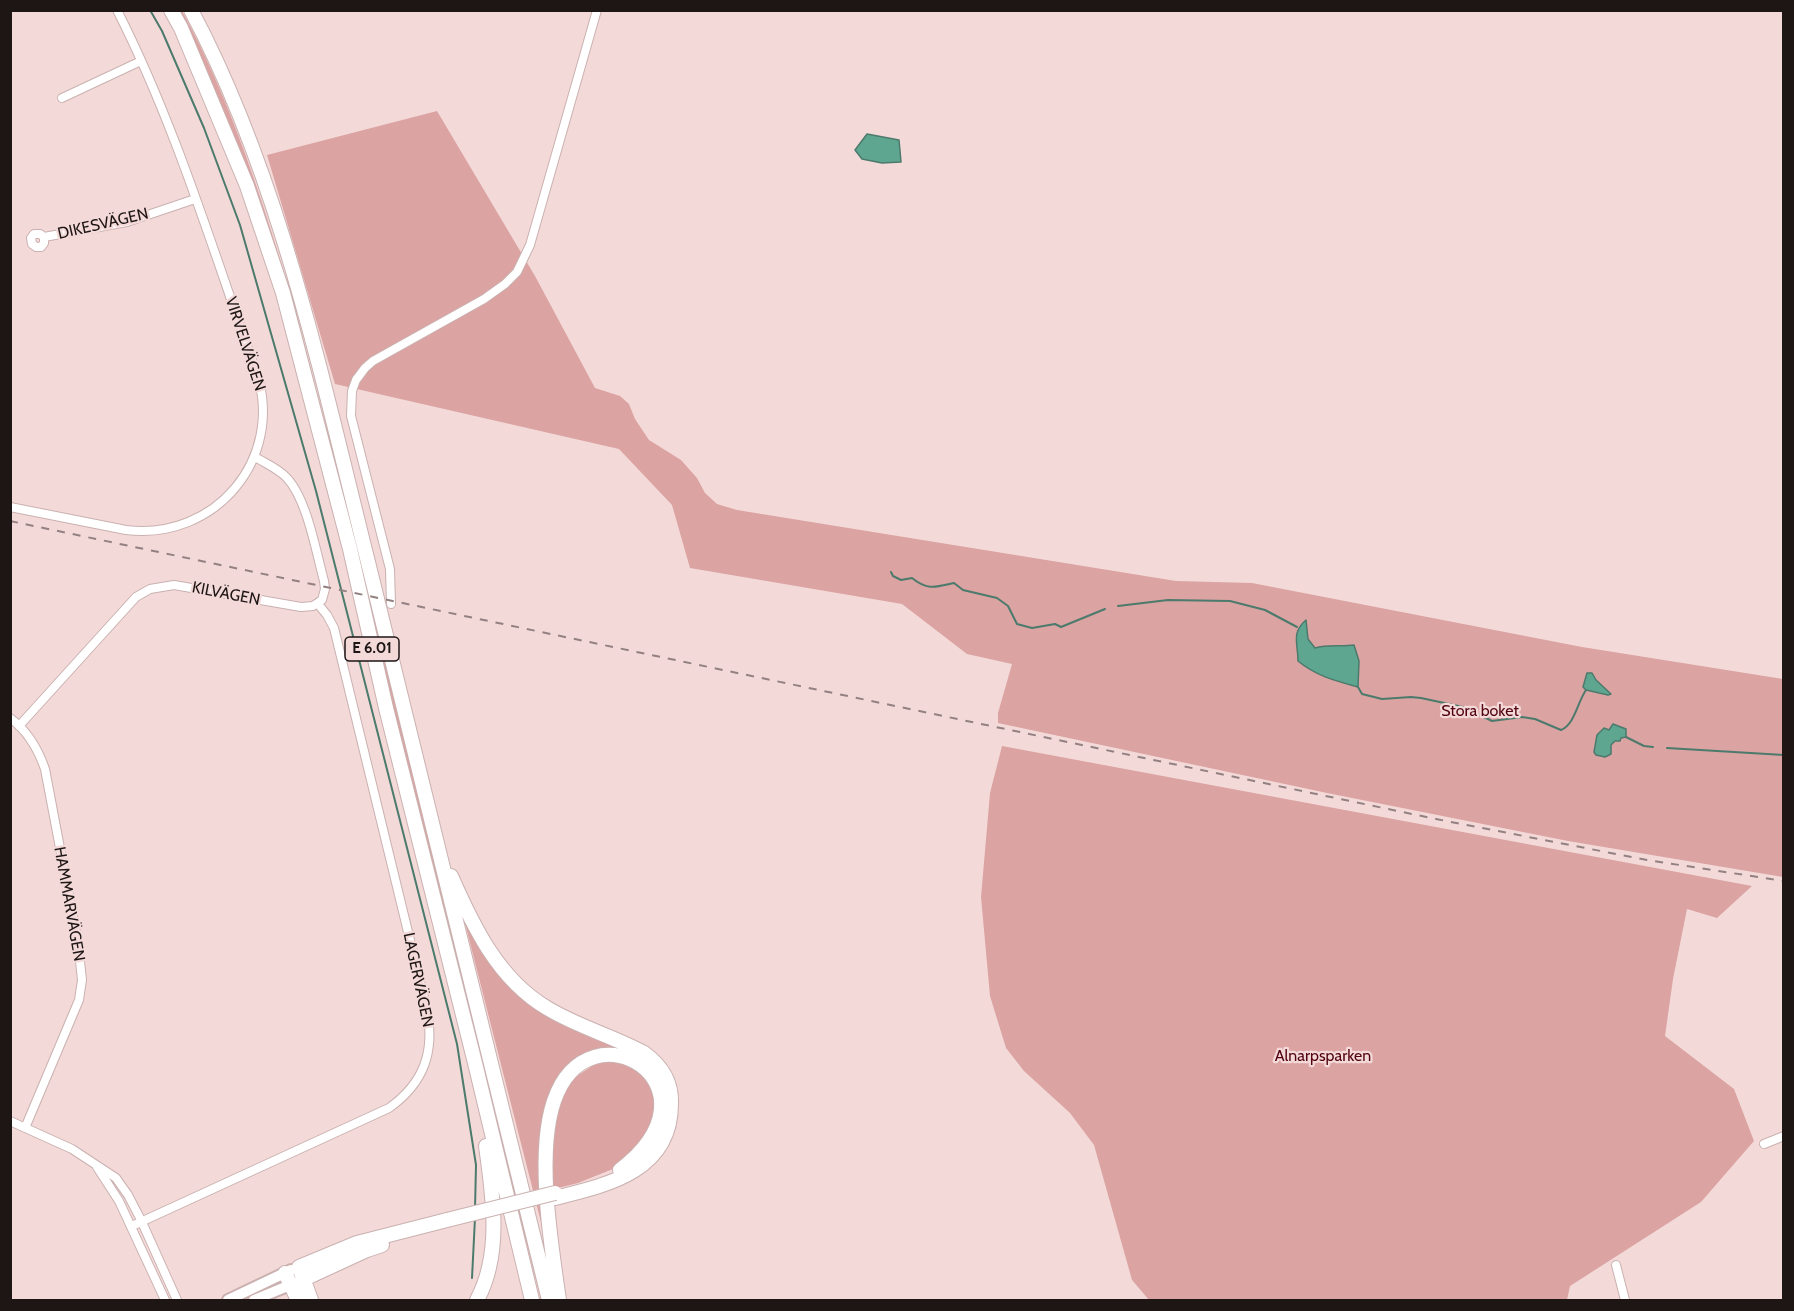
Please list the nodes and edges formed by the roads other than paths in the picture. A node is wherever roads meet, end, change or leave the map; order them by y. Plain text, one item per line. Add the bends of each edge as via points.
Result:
1 (117, 10) edge
2 (171, 10) edge
3 (191, 10) edge
4 (597, 10) edge
5 (141, 61) junction
6 (62, 98) dead end
7 (195, 199) junction
8 (44, 237) dead end
9 (255, 457) junction
10 (10, 507) edge
11 (391, 603) dead end
12 (318, 604) junction
13 (10, 718) edge
14 (19, 726) junction
15 (434, 837) junction
16 (475, 1063) junction
17 (10, 1121) edge
18 (25, 1128) junction
19 (1784, 1136) edge
20 (1764, 1144) dead end
21 (92, 1162) junction
22 (555, 1195) junction
23 (141, 1220) junction
24 (132, 1226) junction
25 (1616, 1264) dead end
26 (302, 1273) junction
27 (288, 1279) junction
28 (165, 1300) edge
29 (177, 1300) edge
30 (228, 1300) edge
31 (254, 1300) edge
32 (298, 1300) edge
33 (311, 1300) edge
34 (477, 1300) edge
35 (532, 1300) edge
36 (549, 1300) edge
37 (559, 1300) edge
38 (1625, 1300) edge

1 - 5 street, VIRVELVÄGEN
2 - 16 highway, E 6.01 via 247,186 283,293 350,549
3 - 15 highway, E 6.01 via 241,120 269,195 306,317
4 - 11 street via 530,245 517,272 484,299 373,362 356,380 352,391 351,416 390,569
5 - 6 street
5 - 7 street, VIRVELVÄGEN
7 - 8 street, DIKESVÄGEN via 127,222
7 - 9 street, VIRVELVÄGEN via 261,387 262,431
9 - 10 street, VIRVELVÄGEN via 234,490 220,503 185,523 158,531 126,530
9 - 12 street via 287,478 301,500 324,581 324,596
12 - 14 street, KILVÄGEN via 301,606 174,585 150,589 130,604
12 - 23 street, LAGERVÄGEN via 334,628 427,1010 426,1062 411,1090 389,1108
13 - 14 street, HAMMARVÄGEN
14 - 18 street, HAMMARVÄGEN via 37,747 45,769 82,980 78,1000
15 - 22 highway via 474,927 510,978 548,1008 644,1053 668,1080 672,1094 669,1123 650,1159 612,1183
15 - 36 highway, E 6.01
16 - 34 highway via 493,1193 491,1259
16 - 35 highway, E 6.01
17 - 18 street
18 - 21 street
19 - 20 street
21 - 23 street via 116,1178
21 - 24 street
22 - 26 highway via 447,1222
22 - 37 highway via 622,1170 648,1143 657,1128 661,1101 656,1081 637,1061 612,1055 587,1060 566,1078 554,1102 548,1134 547,1185
23 - 24 street, LAGERVÄGEN
23 - 29 street
24 - 28 street
25 - 38 street
26 - 27 main road
26 - 33 highway
27 - 30 main road
27 - 31 main road
27 - 32 highway

